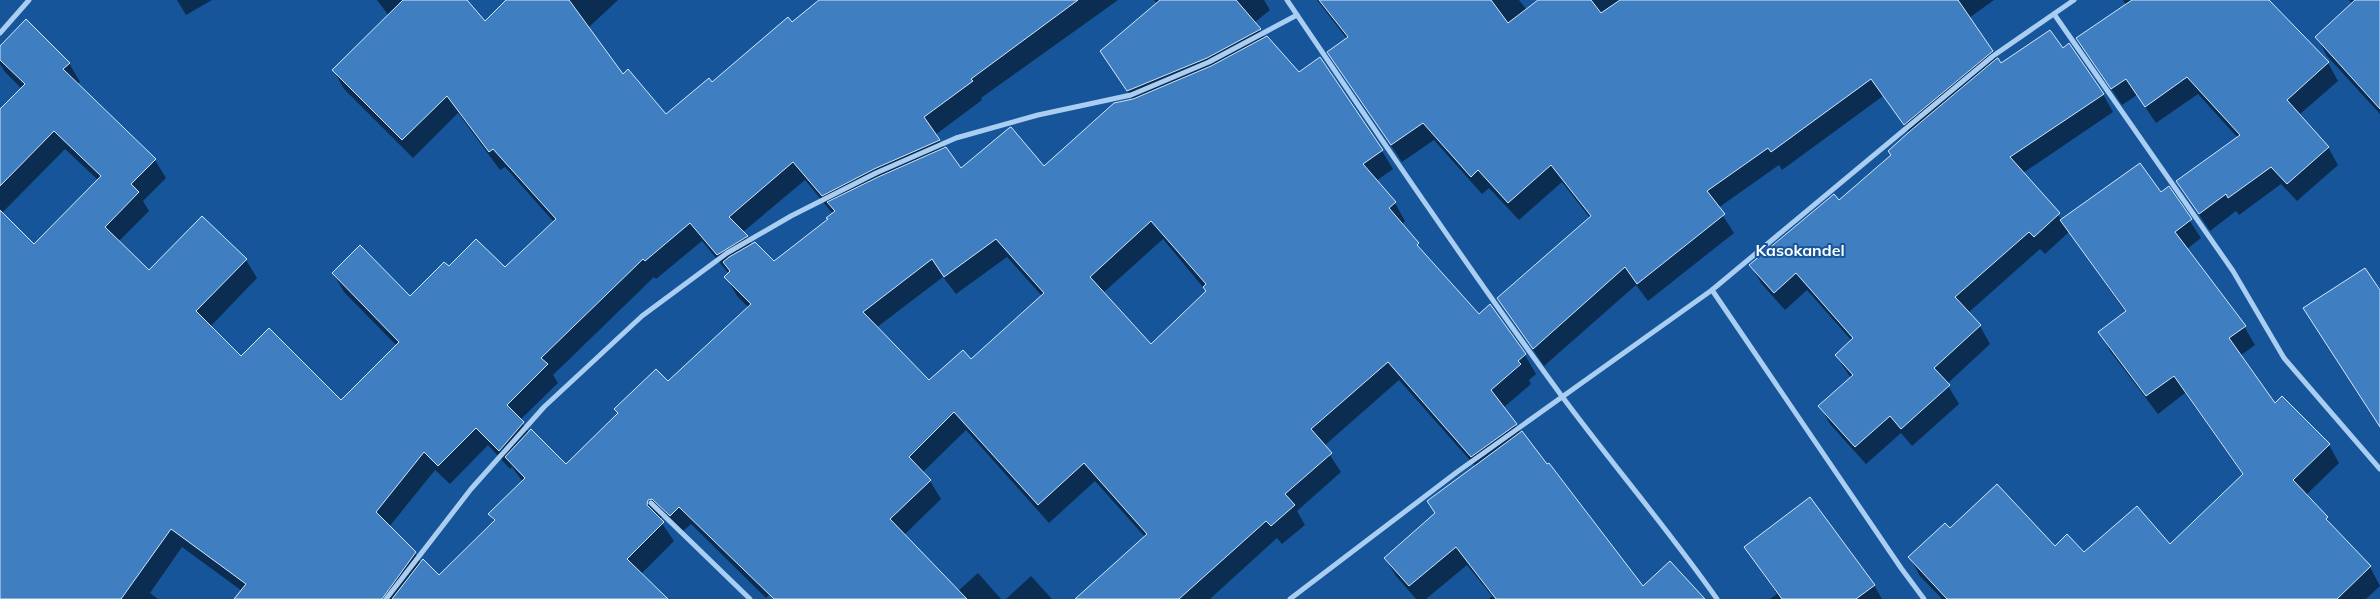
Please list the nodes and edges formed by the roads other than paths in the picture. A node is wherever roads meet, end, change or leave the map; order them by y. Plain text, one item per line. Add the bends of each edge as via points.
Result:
1 (29, 0) edge
2 (1287, 0) edge
3 (2074, 0) edge
4 (2054, 14) junction
5 (1297, 15) junction
6 (0, 33) edge
7 (1712, 290) junction
8 (1563, 397) junction
9 (2380, 468) edge
10 (651, 503) dead end
11 (386, 599) edge
12 (750, 599) edge
13 (1290, 599) edge
14 (1718, 599) edge
15 (1924, 599) edge

1 - 6 street
2 - 5 street
3 - 4 street
4 - 7 street via 1993,56
4 - 9 street via 2228,263 2284,358
5 - 8 street via 1444,234
5 - 11 street via 1209,62 1131,95 1038,115 956,138 876,173 727,253 642,316 544,407 471,489
7 - 8 street
7 - 15 street
8 - 13 street via 1457,472
8 - 14 street
10 - 12 street

